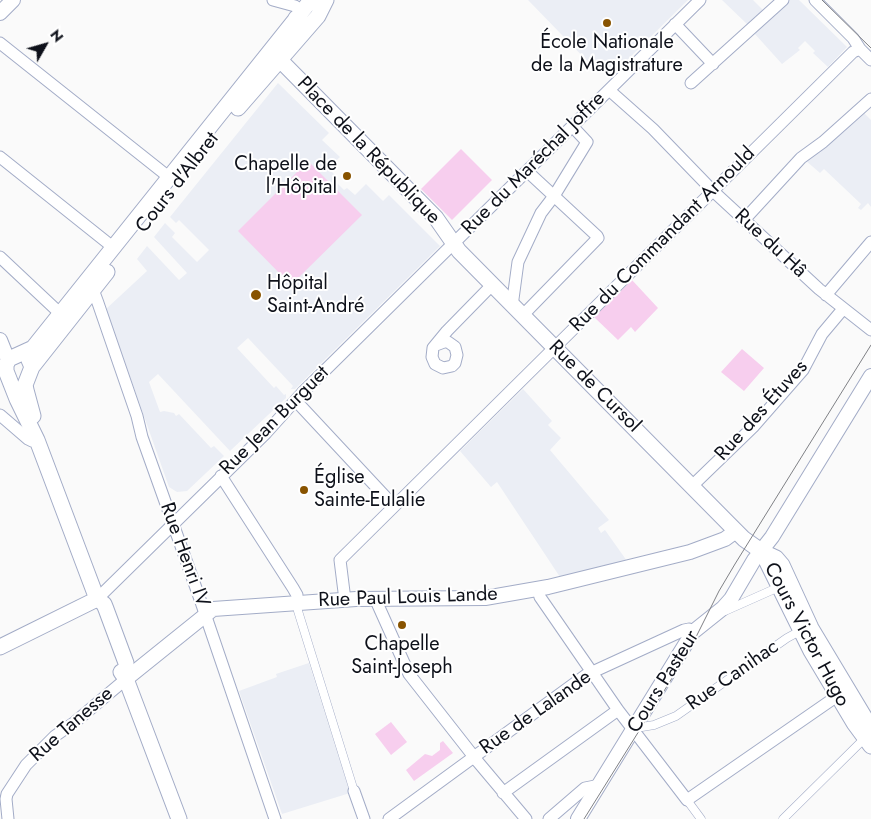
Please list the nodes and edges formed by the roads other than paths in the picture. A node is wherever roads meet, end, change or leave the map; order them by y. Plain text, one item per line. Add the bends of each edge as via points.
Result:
1 (13, 0) edge
2 (273, 0) edge
3 (326, 0) edge
4 (700, 0) edge
5 (783, 0) edge
6 (815, 0) edge
7 (303, 10) edge
8 (0, 13) edge
9 (675, 24) junction
10 (0, 43) edge
11 (860, 49) junction
12 (280, 60) junction
13 (871, 60) edge
14 (260, 64) junction
15 (713, 64) junction
16 (691, 83) dead end
17 (609, 90) junction
18 (871, 98) edge
19 (572, 126) junction
20 (0, 157) edge
21 (528, 171) junction
22 (170, 178) junction
23 (713, 191) junction
24 (554, 196) junction
25 (744, 220) junction
26 (871, 242) edge
27 (454, 243) junction
28 (114, 248) junction
29 (0, 257) edge
30 (493, 284) junction
31 (91, 293) junction
32 (826, 295) junction
33 (510, 302) junction
34 (843, 308) junction
35 (523, 315) junction
36 (65, 318) junction
37 (871, 330) edge
38 (0, 340) edge
39 (436, 345) dead end
40 (555, 347) junction
41 (14, 357) junction
42 (30, 373) junction
43 (8, 376) junction
44 (871, 376) edge
45 (296, 400) junction
46 (0, 415) edge
47 (37, 440) junction
48 (221, 476) junction
49 (692, 486) junction
50 (394, 506) junction
51 (173, 524) junction
52 (736, 531) junction
53 (761, 551) junction
54 (779, 587) junction
55 (538, 590) junction
56 (97, 599) junction
57 (378, 599) junction
58 (344, 600) junction
59 (297, 603) junction
60 (723, 608) junction
61 (206, 616) junction
62 (800, 631) junction
63 (693, 632) junction
64 (0, 647) edge
65 (592, 672) junction
66 (126, 679) junction
67 (837, 696) junction
68 (618, 710) junction
69 (635, 728) junction
70 (869, 736) edge
71 (474, 757) junction
72 (600, 785) junction
73 (354, 791) joint
74 (503, 793) junction
75 (3, 800) edge
76 (687, 800) junction
77 (394, 818) edge
78 (8, 819) edge
79 (179, 819) edge
80 (275, 819) edge
81 (364, 819) edge
82 (526, 819) edge
83 (549, 819) edge
84 (578, 819) edge
85 (701, 819) edge
86 (783, 819) edge

1 - 8 street
2 - 7 street
3 - 12 main road, Cours d'Albret via 318,16
4 - 9 street, Rue du Maréchal Joffre
5 - 15 street
6 - 11 street
7 - 12 main road via 276,50
7 - 14 main road, Cours d'Albret
9 - 15 street
9 - 17 street, Rue du Maréchal Joffre
10 - 22 street
11 - 13 street
11 - 23 street, Rue du Commandant Arnould via 853,52
12 - 14 main road
12 - 27 main road, Place de la République via 436,218
12 - 31 main road, Cours d'Albret via 244,99
14 - 22 main road, Cours d'Albret
15 - 16 street
17 - 19 street, Rue du Maréchal Joffre
17 - 23 street, Rue du Hâ via 653,129
18 - 25 street via 801,158
19 - 21 street, Rue du Maréchal Joffre
19 - 24 street via 587,142
20 - 28 street
21 - 24 street
21 - 27 street, Rue du Maréchal Joffre
22 - 28 main road, Cours d'Albret
23 - 25 street, Rue du Hâ
23 - 40 street, Rue du Commandant Arnould
24 - 33 street via 541,213 518,262
24 - 35 street via 598,238
25 - 32 street, Rue du Hâ
26 - 32 street
27 - 30 main road, Rue de Cursol
27 - 45 street, Rue Jean Burguet
28 - 36 main road, Cours d'Albret
29 - 36 street
30 - 33 main road, Rue de Cursol
30 - 39 street
31 - 36 main road, Cours d'Albret
31 - 51 street, Rue Henri IV via 98,303
32 - 34 street, Rue du Hâ
33 - 35 main road, Rue de Cursol
34 - 37 street, Rue du Hâ
34 - 49 street, Rue des Étuves via 822,334 803,370 754,426
35 - 40 main road, Rue de Cursol
36 - 41 main road, Cours d'Albret via 33,348
36 - 42 main road, Cours d'Albret
38 - 41 street via 6,355
40 - 49 main road, Rue de Cursol
40 - 50 street, Rue du Commandant Arnould
41 - 42 main road via 29,359
41 - 43 main road via 6,368
42 - 43 main road via 21,381
42 - 47 main road via 26,390
43 - 47 main road
44 - 53 street, Cours Pasteur
45 - 48 street, Rue Jean Burguet
45 - 50 street
46 - 47 street via 28,439
47 - 56 main road
48 - 51 street, Rue Jean Burguet
48 - 59 street via 293,588
49 - 52 main road, Rue de Cursol
50 - 58 street, Rue du Commandant Arnould via 340,560
51 - 56 street, Rue Jean Burguet
51 - 61 street, Rue Henri IV
52 - 53 main road, Rue de Cursol
52 - 55 street, Rue Paul Louis Lande via 725,539 690,552
53 - 54 main road, Cours Victor Hugo
53 - 60 street, Cours Pasteur
53 - 67 main road, Cours Victor Hugo via 782,565
54 - 60 street via 725,611
54 - 62 main road, Cours Victor Hugo
55 - 57 street, Rue Paul Louis Lande via 485,598
55 - 65 street
56 - 64 main road
56 - 66 main road via 96,612 117,667
57 - 58 street, Rue Paul Louis Lande
57 - 71 street via 409,674
58 - 59 street, Rue Paul Louis Lande
59 - 61 street, Rue Paul Louis Lande via 222,607 213,609
59 - 73 street
60 - 63 street, Cours Pasteur
61 - 66 street, Rue Paul Louis Lande
61 - 80 street, Rue Henri IV
62 - 67 main road, Cours Victor Hugo
62 - 69 street, Rue Canihac via 676,716
63 - 65 street, Rue de Lalande via 684,630
63 - 69 street, Cours Pasteur
65 - 68 street
65 - 71 street, Rue de Lalande
66 - 75 street, Rue Tanesse via 55,736 26,765
66 - 79 main road
67 - 70 main road, Cours Victor Hugo
67 - 76 street
68 - 69 street
68 - 74 street
69 - 72 street, Cours Pasteur
69 - 76 street
70 - 86 street
71 - 74 street
71 - 77 street, Rue de Lalande
72 - 83 street via 585,788
72 - 84 street, Cours Pasteur
73 - 81 street
74 - 82 street
75 - 78 street, Rue Tanesse
76 - 85 street

